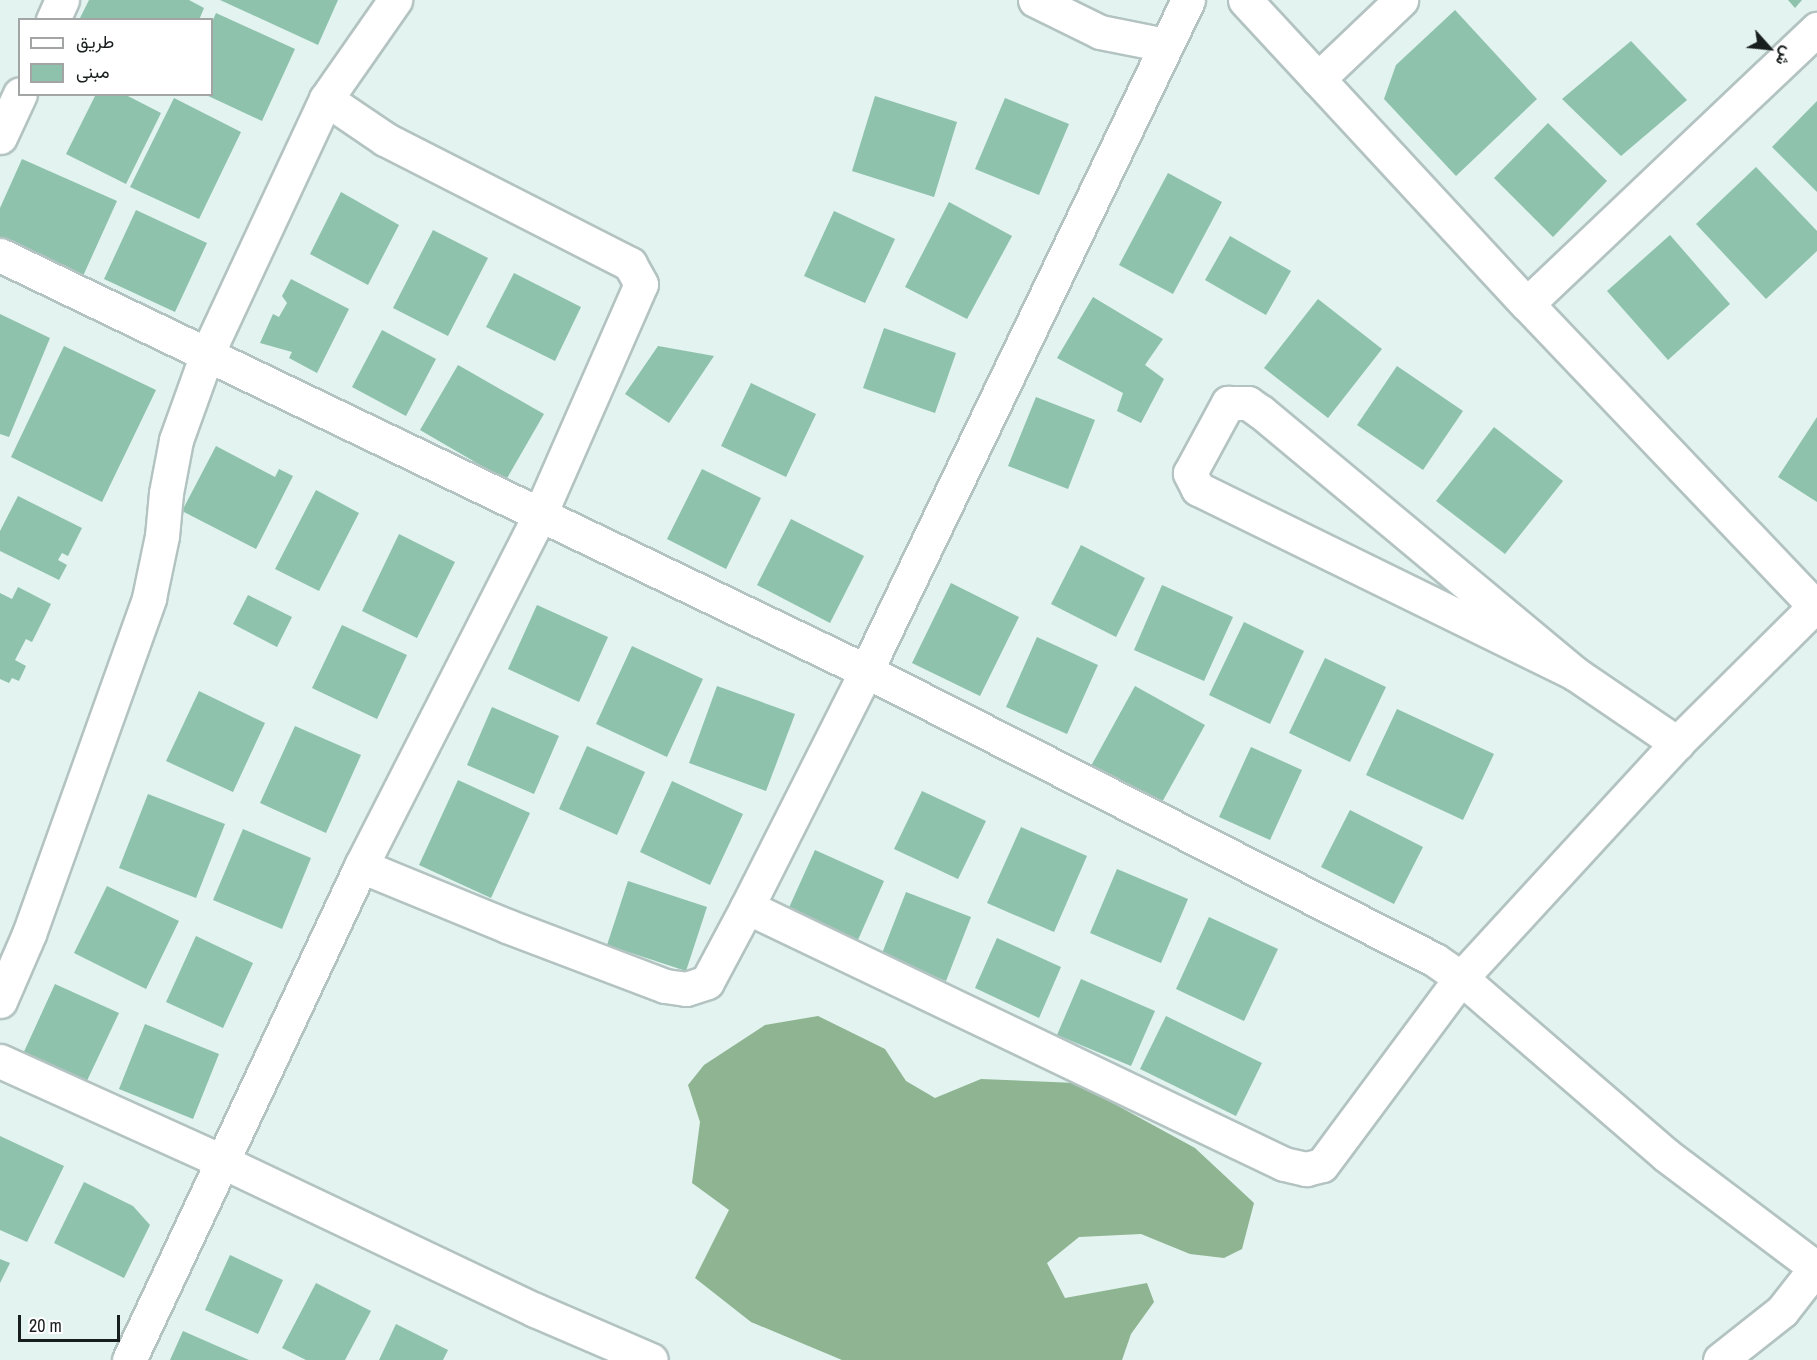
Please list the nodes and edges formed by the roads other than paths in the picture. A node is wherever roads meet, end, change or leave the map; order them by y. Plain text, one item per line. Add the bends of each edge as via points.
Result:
1 (62, 0) edge
2 (395, 0) edge
3 (1035, 0) edge
4 (1188, 0) edge
5 (1245, 0) edge
6 (1401, 0) edge
7 (54, 18) edge
8 (1817, 29) edge
9 (1165, 45) junction
10 (1318, 80) junction
11 (19, 96) edge
12 (326, 99) junction
13 (0, 137) edge
14 (0, 255) edge
15 (1527, 304) junction
16 (207, 354) junction
17 (540, 514) junction
18 (1816, 607) edge
19 (866, 671) junction
20 (1574, 673) junction
21 (1677, 743) junction
22 (361, 866) junction
23 (747, 907) junction
24 (1461, 978) junction
25 (0, 1001) edge
26 (0, 1061) edge
27 (220, 1161) junction
28 (1816, 1267) edge
29 (129, 1360) edge
30 (651, 1360) edge
31 (1720, 1360) edge

1 - 7 street
2 - 12 street
3 - 9 street via 1100,32
4 - 9 street
5 - 10 street
6 - 10 street
8 - 15 street
9 - 19 street
10 - 15 street
11 - 13 street
12 - 16 street
12 - 17 street via 385,140 630,264 641,284
14 - 16 street
15 - 18 street
16 - 17 street
16 - 25 street via 176,440 149,598 29,934
17 - 19 street
17 - 22 street
18 - 21 street
19 - 23 street
19 - 24 street via 1435,960
20 - 20 street via 1198,489 1190,472 1228,404 1248,402 1261,412
20 - 21 street
21 - 24 street
22 - 23 street via 549,942 666,986 686,989 707,982
22 - 27 street
23 - 24 street via 1284,1164 1306,1169 1322,1165
24 - 28 street via 1666,1155
26 - 27 street
27 - 29 street
27 - 30 street via 535,1310
28 - 31 street via 1782,1311

